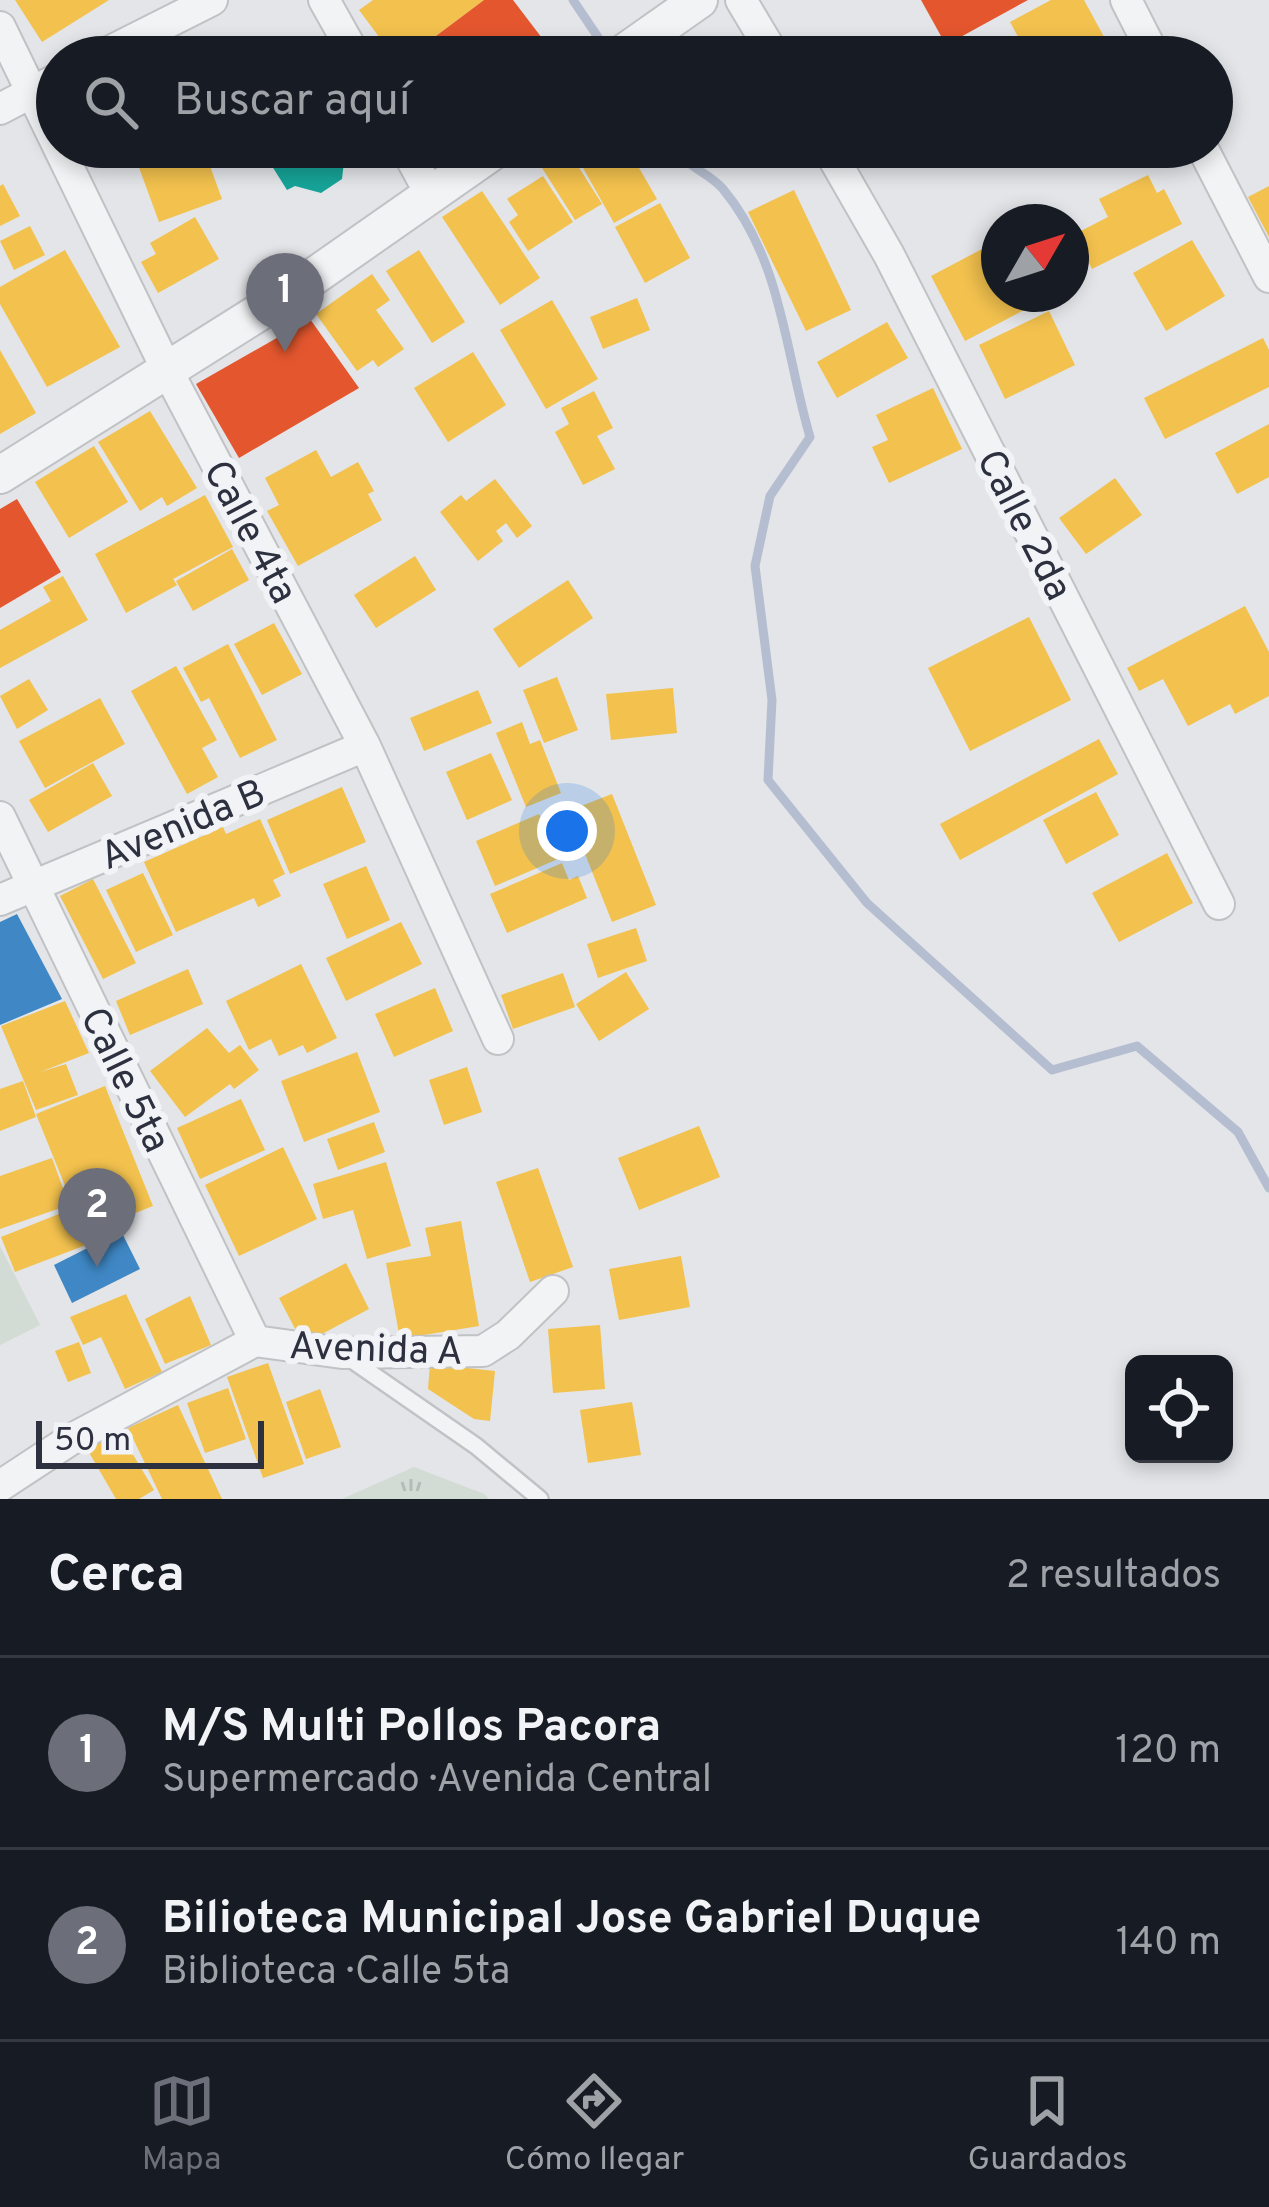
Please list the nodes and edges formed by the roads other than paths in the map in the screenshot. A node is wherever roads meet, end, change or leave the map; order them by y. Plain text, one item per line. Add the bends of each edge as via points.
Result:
1 (212, 0) edge
2 (325, 0) edge
3 (699, 0) edge
4 (742, 0) edge
5 (1126, 0) edge
6 (0, 26) edge
7 (141, 36) edge
8 (345, 36) edge
9 (648, 36) edge
10 (763, 36) edge
11 (1144, 36) edge
12 (36, 76) edge
13 (36, 90) edge
14 (0, 109) edge
15 (79, 168) edge
16 (416, 168) edge
17 (471, 168) edge
18 (839, 168) edge
19 (1213, 168) edge
20 (432, 197) junction
21 (1269, 277) edge
22 (167, 370) junction
23 (0, 475) edge
24 (365, 746) junction
25 (0, 817) edge
26 (33, 886) junction
27 (0, 901) edge
28 (1220, 904) dead end
29 (498, 1039) dead end
30 (553, 1291) dead end
31 (255, 1341) junction
32 (342, 1353) junction
33 (0, 1486) edge
34 (540, 1499) edge

1 - 7 street
2 - 8 street
3 - 9 street
4 - 10 street
5 - 11 street
6 - 12 street, Calle 4ta
13 - 14 street
15 - 22 street, Calle 4ta
16 - 20 street
17 - 20 street
18 - 28 street, Calle 2da
19 - 21 street
20 - 22 street
22 - 23 street
22 - 24 street, Calle 4ta
24 - 26 street, Avenida B
24 - 29 street, Calle 4ta
25 - 26 street, Calle 5ta
26 - 27 street, Avenida B
26 - 31 street, Calle 5ta
30 - 32 street, Avenida A via 483,1351
31 - 32 street, Avenida A
31 - 33 street, Avenida A
32 - 34 lane

